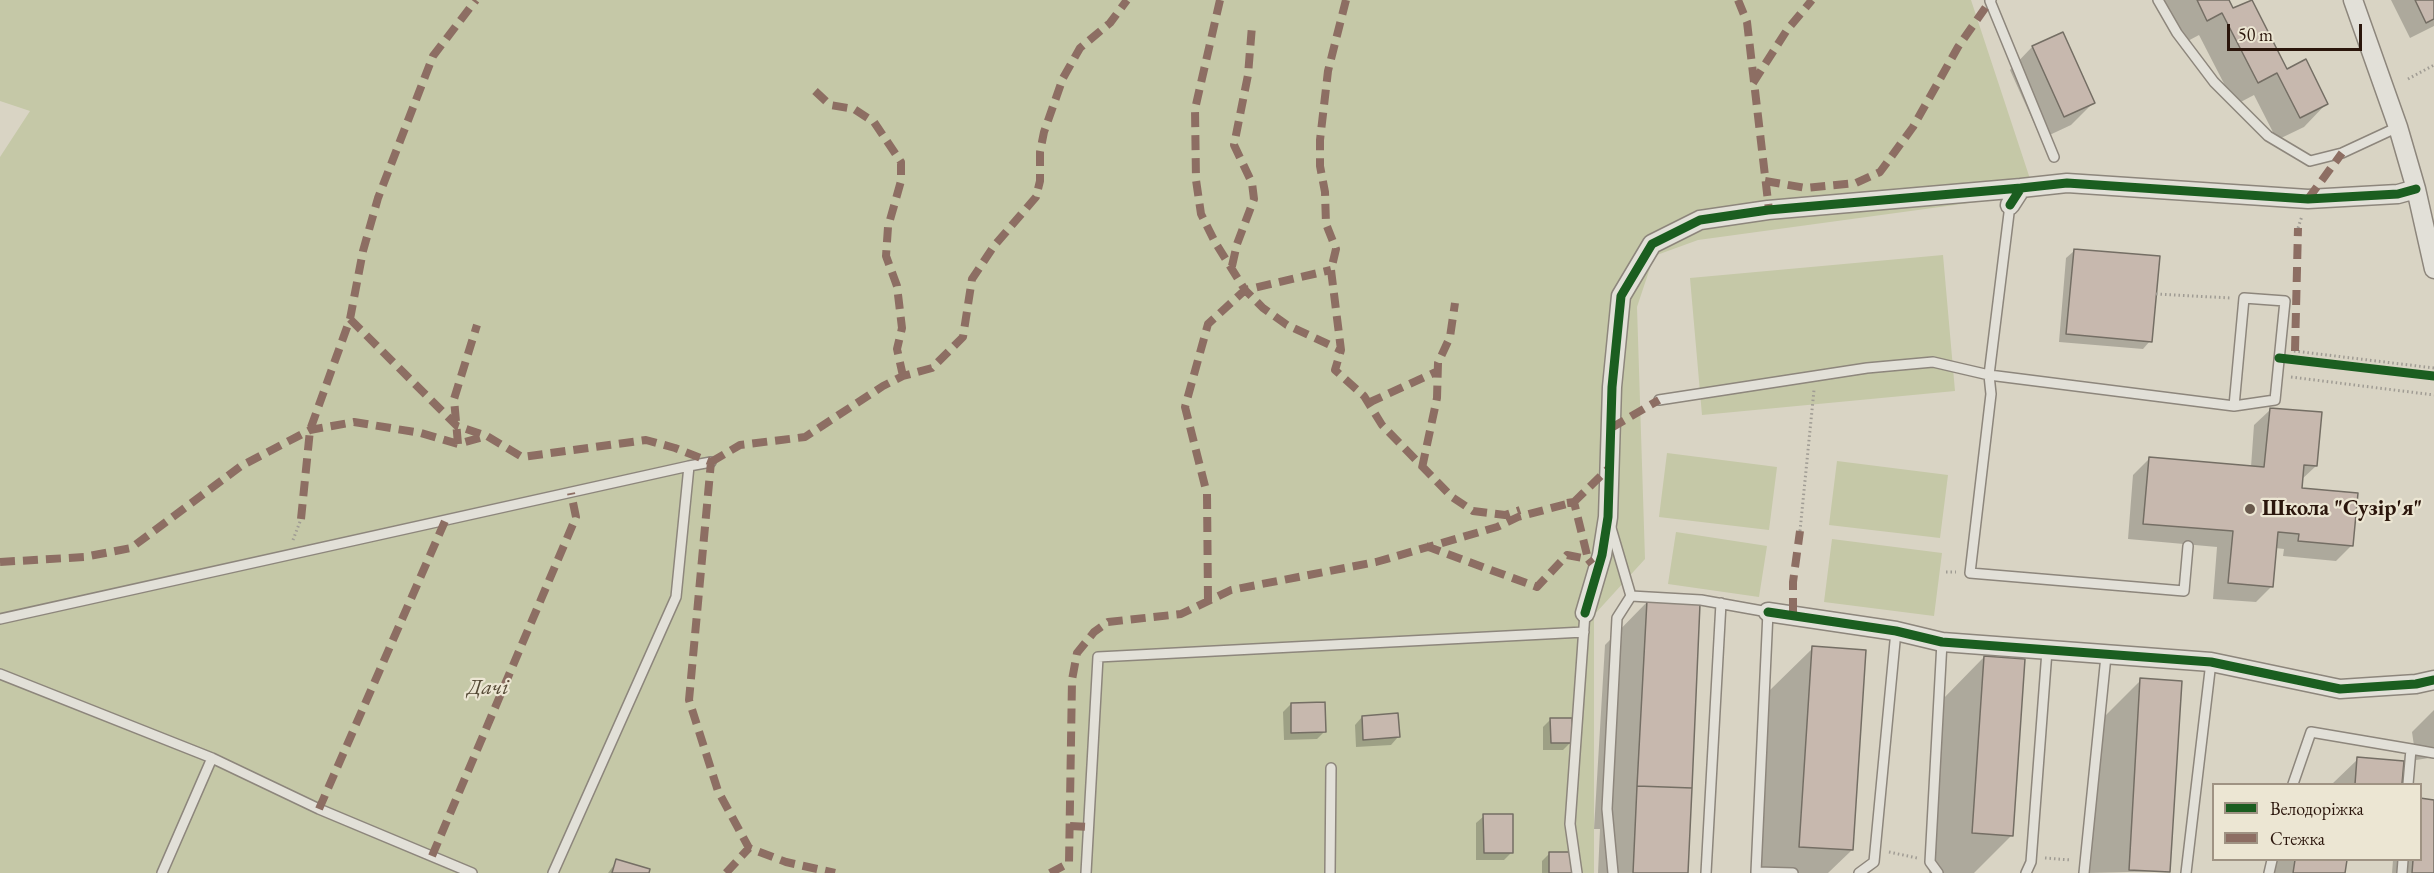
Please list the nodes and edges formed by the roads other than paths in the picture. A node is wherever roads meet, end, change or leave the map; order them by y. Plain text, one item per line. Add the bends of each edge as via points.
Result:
1 (1991, 0) edge
2 (2158, 0) edge
3 (2354, 0) edge
4 (2398, 127) junction
5 (2055, 157) dead end
6 (2021, 188) junction
7 (2416, 189) junction
8 (2010, 205) joint
9 (2434, 269) edge
10 (1989, 375) junction
11 (1659, 400) dead end
12 (2234, 406) junction
13 (711, 462) dead end
14 (689, 466) junction
15 (1608, 517) junction
16 (2188, 546) dead end
17 (1630, 596) junction
18 (1720, 603) junction
19 (1768, 612) junction
20 (1585, 613) joint
21 (0, 619) edge
22 (1896, 631) junction
23 (1584, 632) junction
24 (1942, 642) junction
25 (2047, 651) junction
26 (2106, 656) junction
27 (2211, 662) junction
28 (0, 674) edge
29 (2434, 680) edge
30 (2411, 749) junction
31 (2434, 753) edge
32 (212, 758) junction
33 (1331, 768) dead end
34 (2293, 783) edge
35 (2408, 783) edge
36 (162, 873) edge
37 (472, 873) edge
38 (553, 873) edge
39 (1086, 873) edge
40 (1330, 873) edge
41 (1577, 873) edge
42 (1613, 873) edge
43 (1706, 873) edge
44 (1793, 873) edge
45 (1859, 873) edge
46 (1938, 873) edge
47 (2026, 873) edge
48 (2084, 873) edge
49 (2186, 873) edge

1 - 5 lane
2 - 4 lane via 2214,82 2268,136 2310,161 2342,153
3 - 4 street
4 - 7 street
6 - 7 street via 2085,182 2308,199 2398,194
6 - 8 street
6 - 15 street via 1700,220 1652,244 1621,296 1612,387
7 - 9 street
8 - 10 lane
10 - 11 lane via 1933,362
10 - 12 lane
10 - 16 lane via 1991,394 1970,573 2184,591
12 - 12 lane via 2244,298 2284,301 2275,400
13 - 14 lane
14 - 21 lane
14 - 38 lane via 676,597
15 - 17 lane
15 - 20 street via 1602,555
17 - 18 lane
17 - 42 lane via 1617,618 1607,808
18 - 19 lane
18 - 43 lane
19 - 22 street
19 - 44 lane via 1756,872
20 - 23 lane
22 - 24 street
22 - 45 lane via 1874,862
23 - 39 lane via 1098,657
23 - 41 lane via 1570,824
24 - 25 street
24 - 46 lane via 1930,862
25 - 26 street
25 - 47 lane via 2031,856
26 - 27 street
26 - 48 lane
27 - 29 street via 2340,689
27 - 49 lane
28 - 32 lane
30 - 31 lane
30 - 34 lane via 2311,732
30 - 35 lane
32 - 36 lane
32 - 37 lane via 319,809
33 - 40 lane

